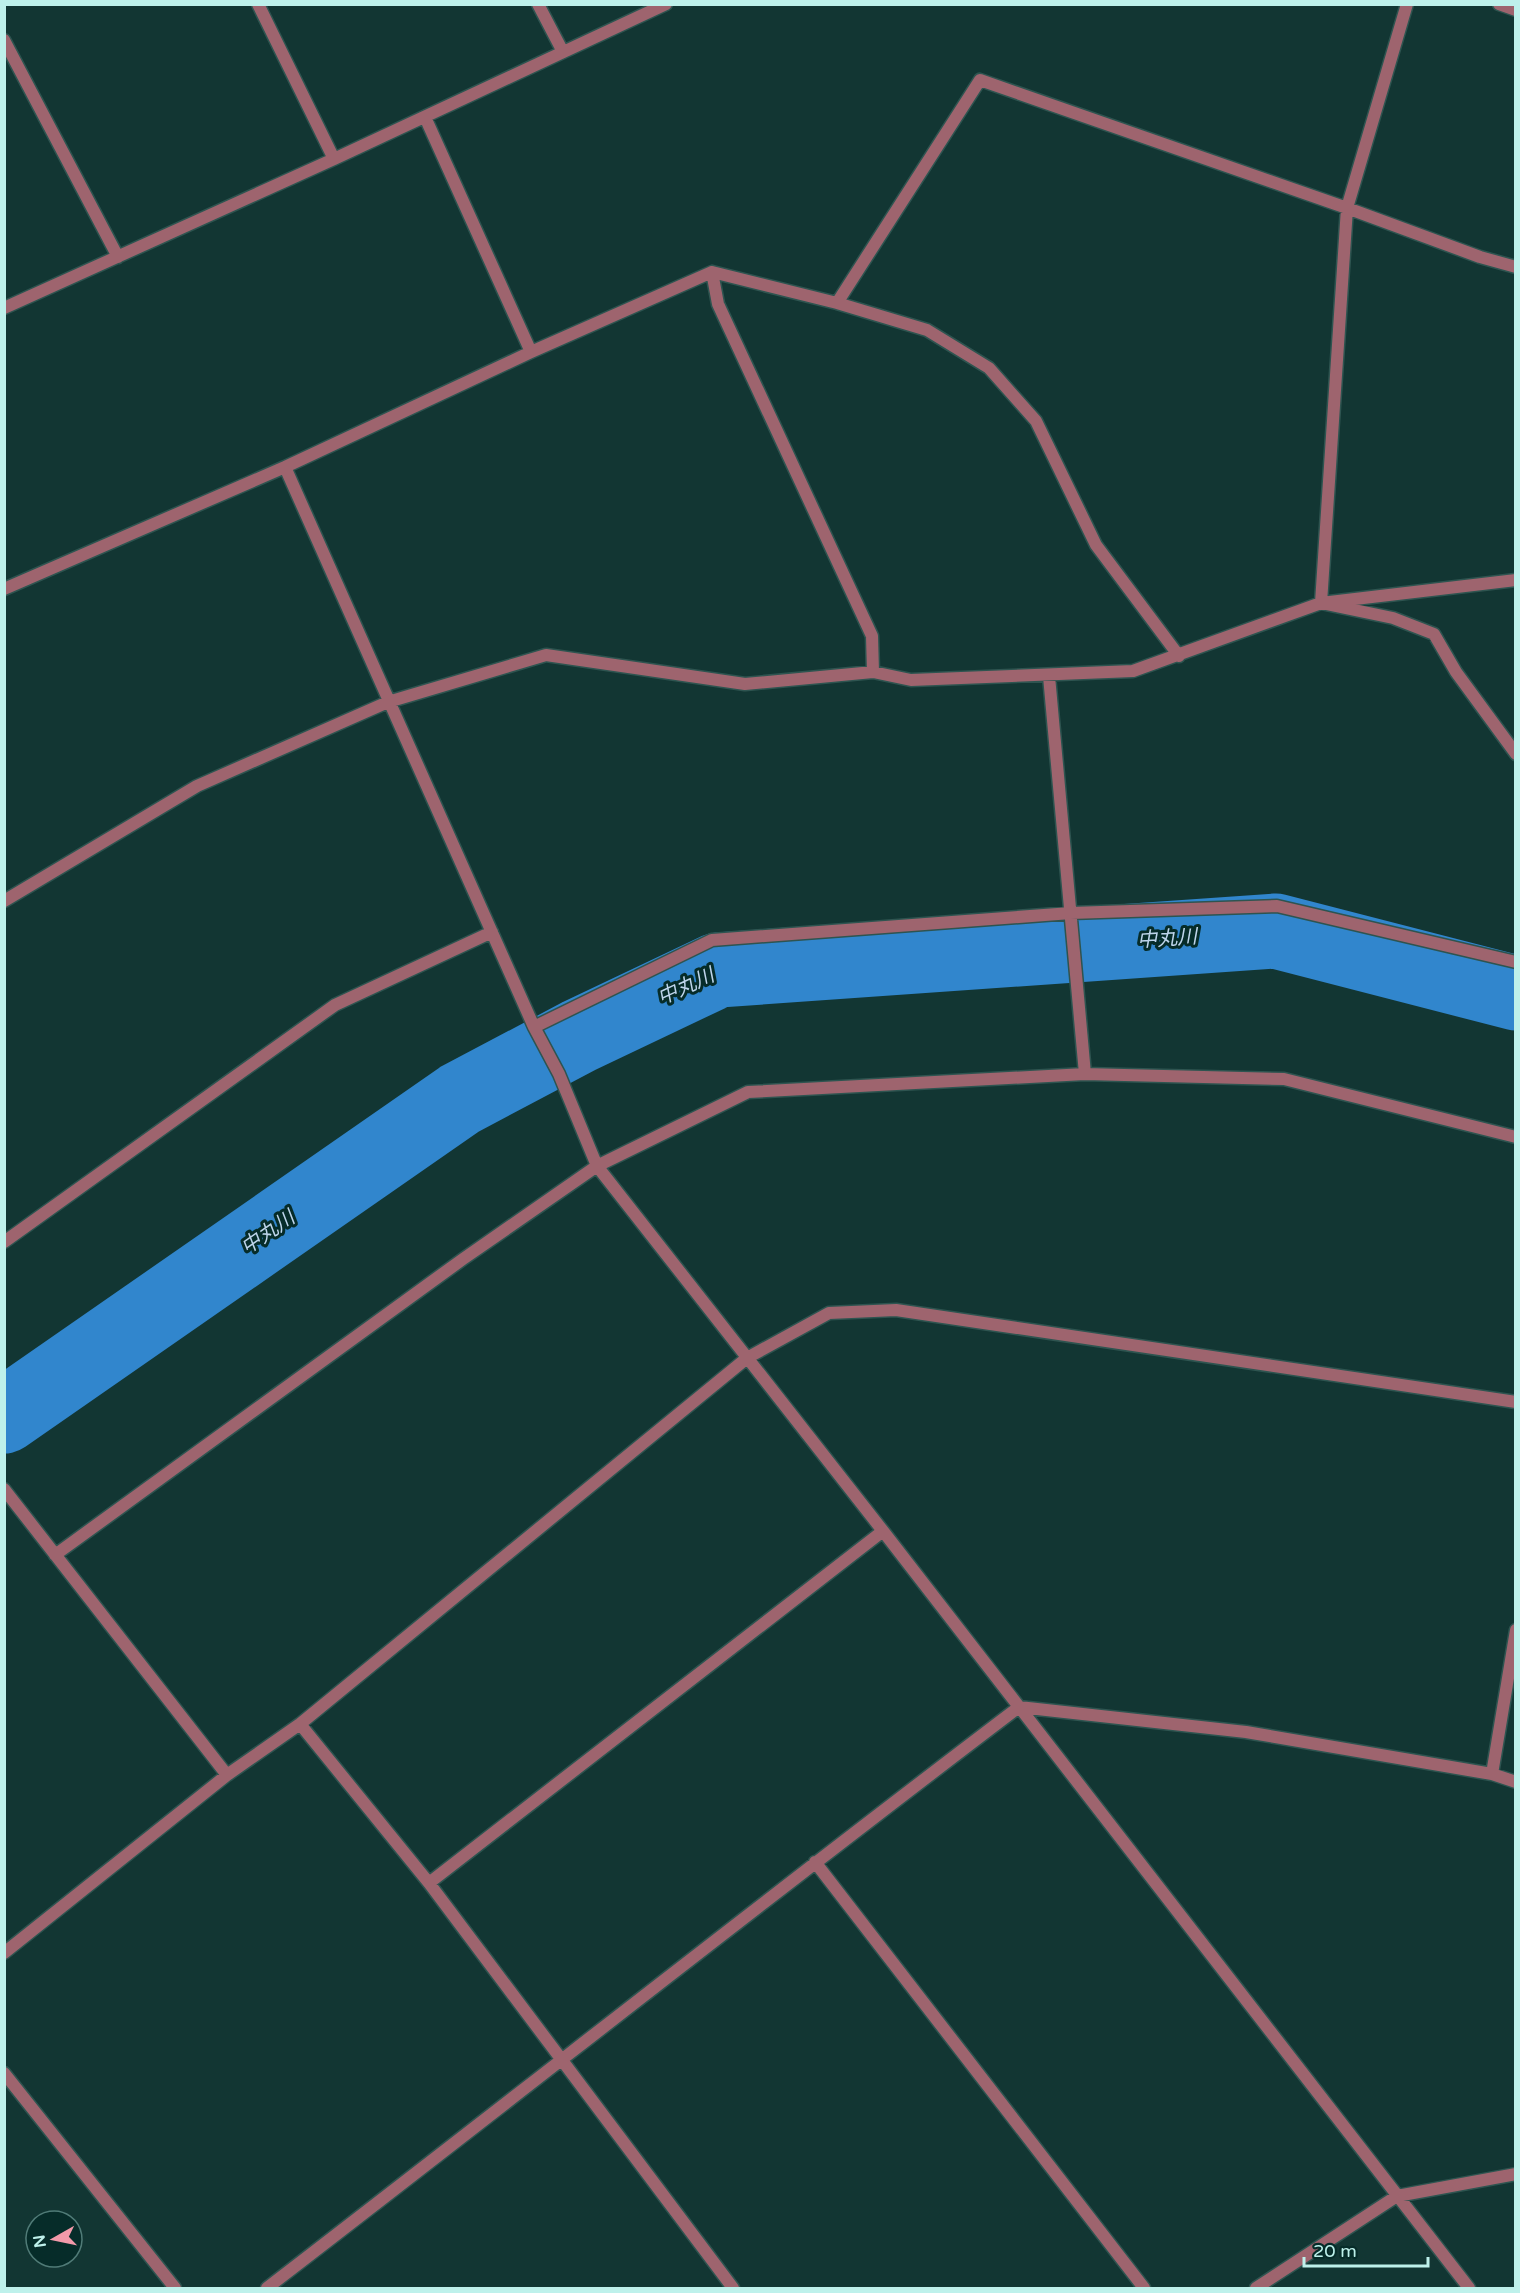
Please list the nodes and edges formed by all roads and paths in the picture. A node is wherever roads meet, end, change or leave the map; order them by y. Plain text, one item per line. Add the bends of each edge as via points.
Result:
1 (258, 4) edge
2 (538, 4) edge
3 (666, 4) edge
4 (1407, 4) edge
5 (1499, 4) edge
6 (1515, 10) edge
7 (4, 40) edge
8 (563, 52) junction
9 (425, 117) junction
10 (334, 159) junction
11 (1347, 208) junction
12 (118, 257) junction
13 (1515, 267) edge
14 (712, 272) junction
15 (837, 303) junction
16 (4, 308) edge
17 (531, 352) junction
18 (285, 467) junction
19 (1515, 580) edge
20 (4, 589) edge
21 (1321, 603) junction
22 (1179, 656) junction
23 (873, 672) junction
24 (1048, 676) junction
25 (388, 702) junction
26 (1515, 754) edge
27 (4, 901) edge
28 (1071, 913) junction
29 (492, 932) junction
30 (1515, 962) edge
31 (534, 1027) junction
32 (1085, 1074) junction
33 (1515, 1137) edge
34 (597, 1166) junction
35 (4, 1242) edge
36 (747, 1358) junction
37 (1515, 1402) edge
38 (4, 1489) edge
39 (883, 1531) junction
40 (55, 1555) junction
41 (1515, 1630) edge
42 (1019, 1707) junction
43 (300, 1724) junction
44 (1492, 1774) junction
45 (227, 1775) junction
46 (1515, 1782) edge
47 (815, 1862) junction
48 (429, 1883) junction
49 (4, 1953) edge
50 (562, 2062) junction
51 (4, 2073) edge
52 (1515, 2174) edge
53 (1397, 2196) junction
54 (175, 2289) edge
55 (267, 2289) edge
56 (733, 2289) edge
57 (1144, 2289) edge
58 (1256, 2289) edge
59 (1469, 2289) edge

1 - 10 street
2 - 8 street
3 - 8 street
4 - 11 street
5 - 6 street
7 - 12 street
8 - 9 street
9 - 10 street
9 - 17 street
10 - 12 street
11 - 13 street
11 - 15 street via 980,80
11 - 21 street
12 - 16 street
14 - 15 street
14 - 17 street
14 - 23 street via 717,304 872,636
15 - 22 street via 927,330 989,368 1036,421 1096,545
17 - 18 street
18 - 20 street
18 - 25 street
19 - 21 street
21 - 22 street
21 - 26 street via 1393,618 1434,634 1456,672
22 - 24 street via 1133,671
23 - 24 street via 911,680
23 - 25 street via 745,684 546,655
24 - 28 street
25 - 27 street via 197,786
25 - 29 street
28 - 30 street via 1276,906
28 - 31 street via 712,940
28 - 32 street
29 - 31 street
29 - 35 street via 335,1005
31 - 34 street via 559,1074
32 - 33 street via 1284,1079
32 - 34 street via 748,1092
34 - 36 street
34 - 40 street via 463,1258
36 - 37 street via 829,1313 896,1310
36 - 39 street
36 - 43 street
38 - 40 street
39 - 42 street
39 - 48 street
40 - 45 street
41 - 44 street
42 - 44 street via 1246,1732
42 - 47 street
42 - 53 street
43 - 45 street
43 - 48 street
44 - 46 street
45 - 49 street
47 - 50 street
47 - 57 street
48 - 50 street
50 - 55 street
50 - 56 street
51 - 54 street
52 - 53 street
53 - 58 street
53 - 59 street

